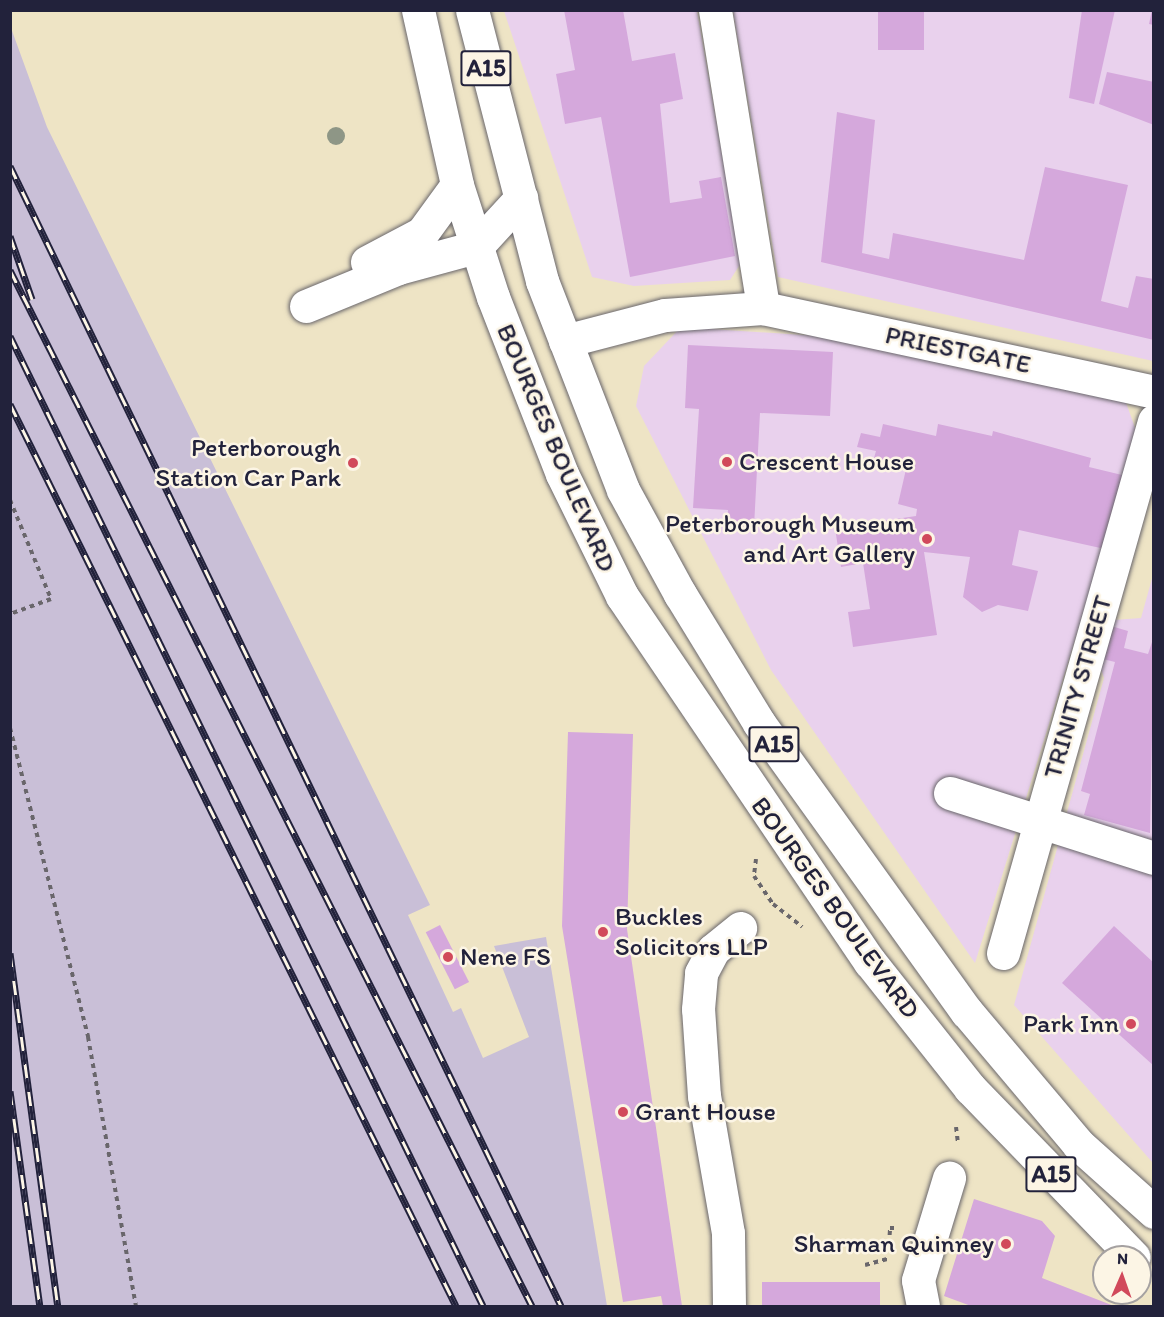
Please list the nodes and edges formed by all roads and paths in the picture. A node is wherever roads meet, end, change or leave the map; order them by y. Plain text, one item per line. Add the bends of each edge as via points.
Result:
1 (418, 10) edge
2 (472, 10) edge
3 (715, 10) edge
4 (457, 185) junction
5 (521, 198) junction
6 (476, 247) junction
7 (763, 308) junction
8 (565, 341) junction
9 (1154, 392) edge
10 (1154, 421) edge
11 (10, 500) edge
12 (10, 614) edge
13 (10, 728) edge
14 (950, 793) dead end
15 (1041, 820) junction
16 (1154, 858) edge
17 (754, 876) dead end
18 (787, 920) dead end
19 (740, 928) dead end
20 (1003, 953) dead end
21 (949, 1178) dead end
22 (1154, 1212) edge
23 (1122, 1245) edge
24 (889, 1258) dead end
25 (865, 1265) dead end
26 (136, 1306) edge
27 (729, 1306) edge
28 (923, 1306) edge

1 - 4 main road, BOURGES BOULEVARD / A15
2 - 5 main road, BOURGES BOULEVARD / A15
3 - 7 main road
4 - 6 main road, BOURGES BOULEVARD / A15
4 - 6 main road via 422,233 312,288 306,306 398,268
5 - 6 main road
5 - 8 main road, BOURGES BOULEVARD / A15 via 542,281
6 - 23 main road, BOURGES BOULEVARD / A15 via 562,474 622,596 870,962 970,1088
7 - 8 main road, PRIESTGATE via 657,317
7 - 9 main road, PRIESTGATE
8 - 22 main road, BOURGES BOULEVARD / A15 via 624,490 759,723 967,1012 1078,1144
10 - 15 main road, TRINITY STREET
11 - 12 path via 51,599
13 - 26 path via 26,773 88,1037
14 - 15 main road
15 - 16 main road via 1102,845
15 - 20 main road, TRINITY STREET
17 - 18 path
19 - 27 main road via 713,950 701,973 698,1009 704,1096 728,1233
21 - 28 main road via 918,1280
24 - 25 path

